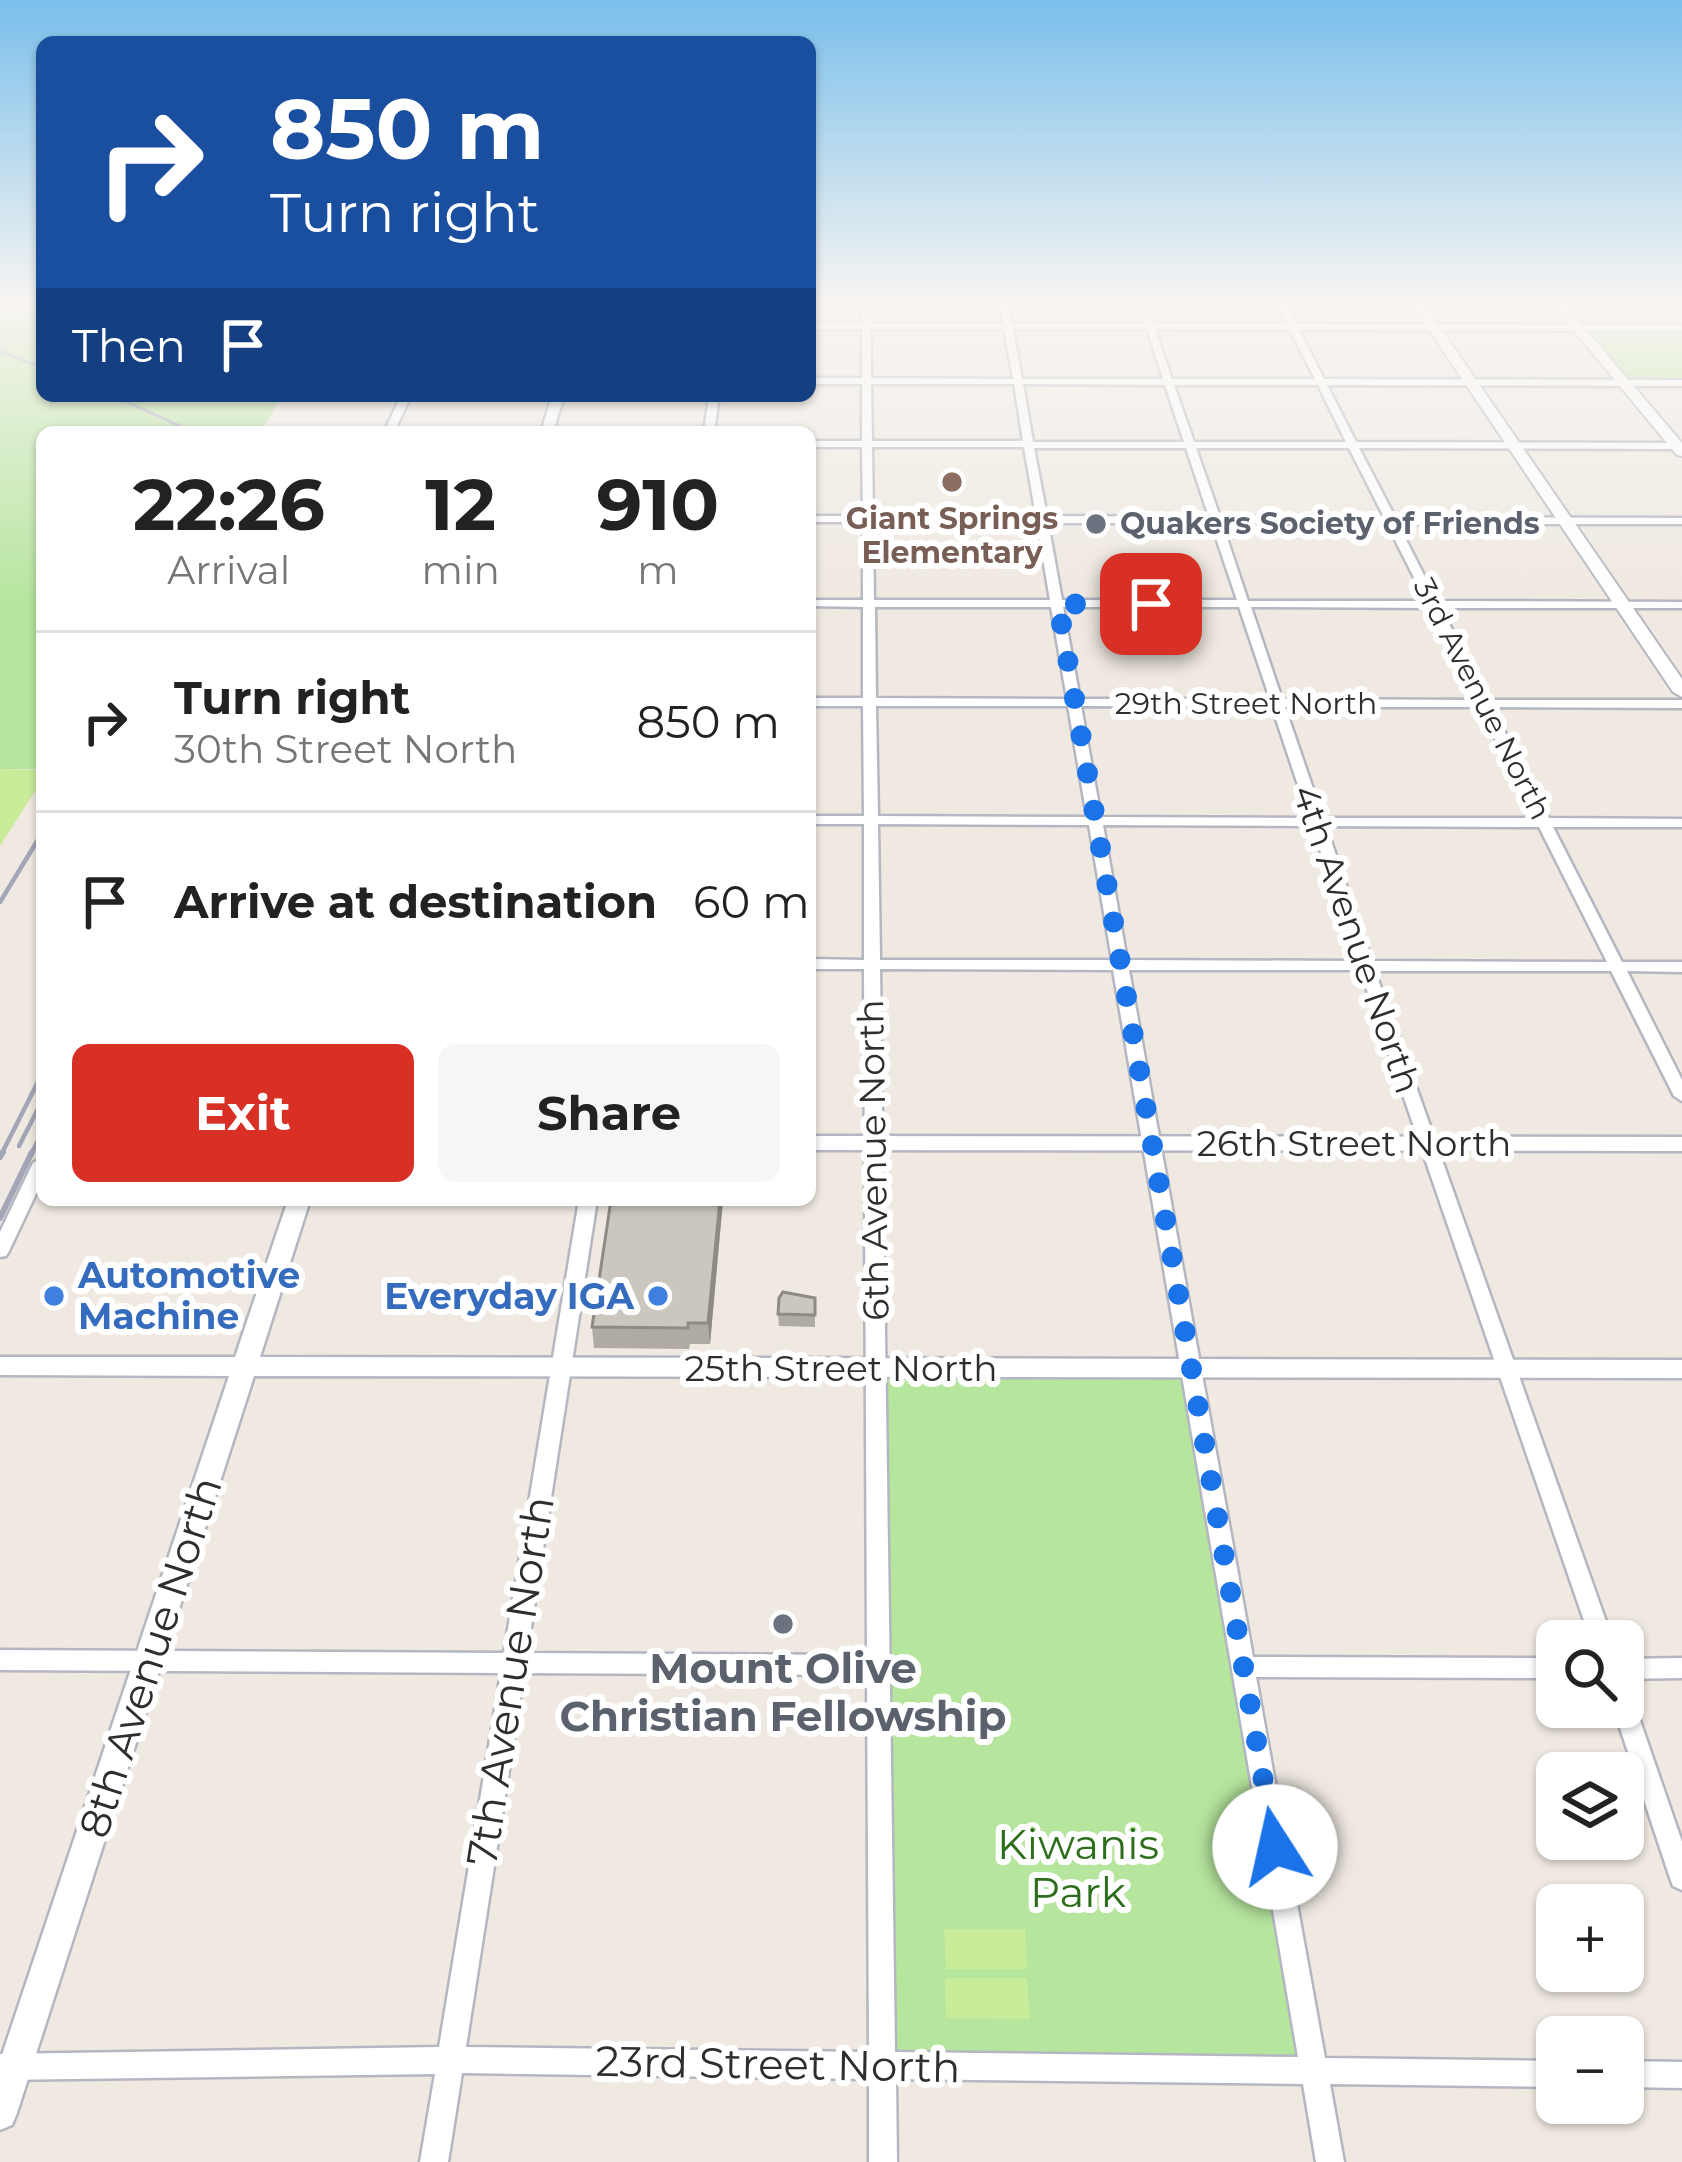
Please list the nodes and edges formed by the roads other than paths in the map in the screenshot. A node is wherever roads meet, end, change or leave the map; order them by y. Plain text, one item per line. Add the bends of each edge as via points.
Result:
1 (866, 404) edge
2 (1022, 404) edge
3 (1176, 404) edge
4 (1330, 404) edge
5 (1488, 404) edge
6 (1641, 404) edge
7 (816, 444) edge
8 (866, 444) junction
9 (1029, 445) junction
10 (1190, 446) junction
11 (1352, 446) junction
12 (1515, 446) junction
13 (1680, 448) edge
14 (816, 519) edge
15 (869, 519) junction
16 (1043, 520) junction
17 (1214, 520) junction
18 (1390, 520) junction
19 (1566, 520) junction
20 (1682, 521) edge
21 (816, 603) edge
22 (870, 603) junction
23 (1058, 604) junction
24 (1246, 605) junction
25 (1435, 605) junction
26 (1623, 605) junction
27 (1682, 605) edge
28 (1682, 692) edge
29 (816, 702) edge
30 (872, 702) junction
31 (1074, 704) junction
32 (1278, 704) junction
33 (1485, 704) junction
34 (1682, 704) edge
35 (816, 820) edge
36 (869, 820) junction
37 (1096, 821) junction
38 (1543, 822) junction
39 (1318, 823) junction
40 (1682, 823) edge
41 (816, 964) edge
42 (870, 964) junction
43 (1120, 966) junction
44 (1618, 967) junction
45 (1682, 967) edge
46 (1368, 968) junction
47 (1682, 1096) edge
48 (1153, 1142) junction
49 (1426, 1142) junction
50 (816, 1143) edge
51 (874, 1143) junction
52 (1682, 1144) edge
53 (36, 1176) edge
54 (297, 1206) edge
55 (587, 1206) edge
56 (0, 1251) edge
57 (0, 1366) edge
58 (245, 1366) junction
59 (1508, 1367) junction
60 (562, 1368) junction
61 (875, 1368) junction
62 (1190, 1368) junction
63 (1682, 1369) edge
64 (1595, 1620) edge
65 (0, 1660) edge
66 (148, 1661) junction
67 (512, 1662) junction
68 (878, 1665) junction
69 (1244, 1667) junction
70 (1536, 1668) edge
71 (1682, 1668) edge
72 (1644, 1669) edge
73 (1631, 1728) edge
74 (1682, 1878) edge
75 (450, 2060) junction
76 (882, 2066) junction
77 (8, 2067) edge
78 (1314, 2072) junction
79 (1536, 2074) edge
80 (1644, 2074) edge
81 (1682, 2075) edge
82 (0, 2113) edge
83 (434, 2162) edge
84 (883, 2162) edge
85 (1330, 2162) edge

1 - 8 street, 6th Avenue North
2 - 9 street
3 - 10 street, 4th Avenue North
4 - 11 street, 3rd Avenue North
5 - 12 main road
6 - 13 main road
7 - 8 street
8 - 9 street
8 - 15 street, 6th Avenue North
9 - 10 street
9 - 16 street
10 - 11 street
10 - 17 street, 4th Avenue North
11 - 12 street
11 - 18 street, 3rd Avenue North
12 - 13 street
12 - 19 main road
14 - 15 street
15 - 16 street
15 - 22 street, 6th Avenue North
16 - 17 street
16 - 23 street
17 - 18 street
17 - 24 street, 4th Avenue North
18 - 19 street
18 - 25 street, 3rd Avenue North
19 - 20 street
19 - 26 main road
21 - 22 street
22 - 23 street
22 - 30 street, 6th Avenue North
23 - 24 street
23 - 31 street
24 - 25 street
24 - 32 street, 4th Avenue North
25 - 26 street
25 - 33 street, 3rd Avenue North
26 - 27 street
26 - 28 main road
29 - 30 street, 29th Street North
30 - 31 street, 29th Street North
30 - 36 street, 6th Avenue North
31 - 32 street, 29th Street North
31 - 37 street
32 - 33 street, 29th Street North
32 - 39 street, 4th Avenue North
33 - 34 street, 29th Street North
33 - 38 street, 3rd Avenue North
35 - 36 street
36 - 37 street
36 - 42 street, 6th Avenue North
37 - 39 street
37 - 43 street
38 - 39 street
38 - 40 street
38 - 44 street, 3rd Avenue North
39 - 46 street, 4th Avenue North
41 - 42 street
42 - 43 street
42 - 51 street, 6th Avenue North
43 - 46 street
43 - 48 street
44 - 45 street
44 - 46 street
44 - 47 street, 3rd Avenue North
46 - 49 street, 4th Avenue North
48 - 49 street, 26th Street North
48 - 51 street, 26th Street North
48 - 62 street
49 - 52 street, 26th Street North
49 - 59 street, 4th Avenue North
50 - 51 street, 26th Street North
51 - 61 street, 6th Avenue North
53 - 56 street
54 - 58 street, 8th Avenue North
55 - 60 street, 7th Avenue North
57 - 58 street, 25th Street North
58 - 60 street, 25th Street North
58 - 66 street, 8th Avenue North
59 - 62 street, 25th Street North
59 - 63 street, 25th Street North
59 - 64 street, 4th Avenue North
60 - 61 street, 25th Street North
60 - 67 street, 7th Avenue North
61 - 62 street, 25th Street North
61 - 68 street, 6th Avenue North
62 - 69 street
65 - 66 street
66 - 67 street
66 - 77 street, 8th Avenue North
67 - 68 street
67 - 75 street, 7th Avenue North
68 - 76 street, 6th Avenue North
69 - 70 street
69 - 78 street
71 - 72 street
73 - 74 street
75 - 76 street, 23rd Street North
75 - 77 street, 23rd Street North
75 - 83 street, 7th Avenue North
76 - 78 street, 23rd Street North
76 - 84 street, 6th Avenue North
77 - 82 street, 8th Avenue North
78 - 79 street, 23rd Street North
78 - 85 street
80 - 81 street

